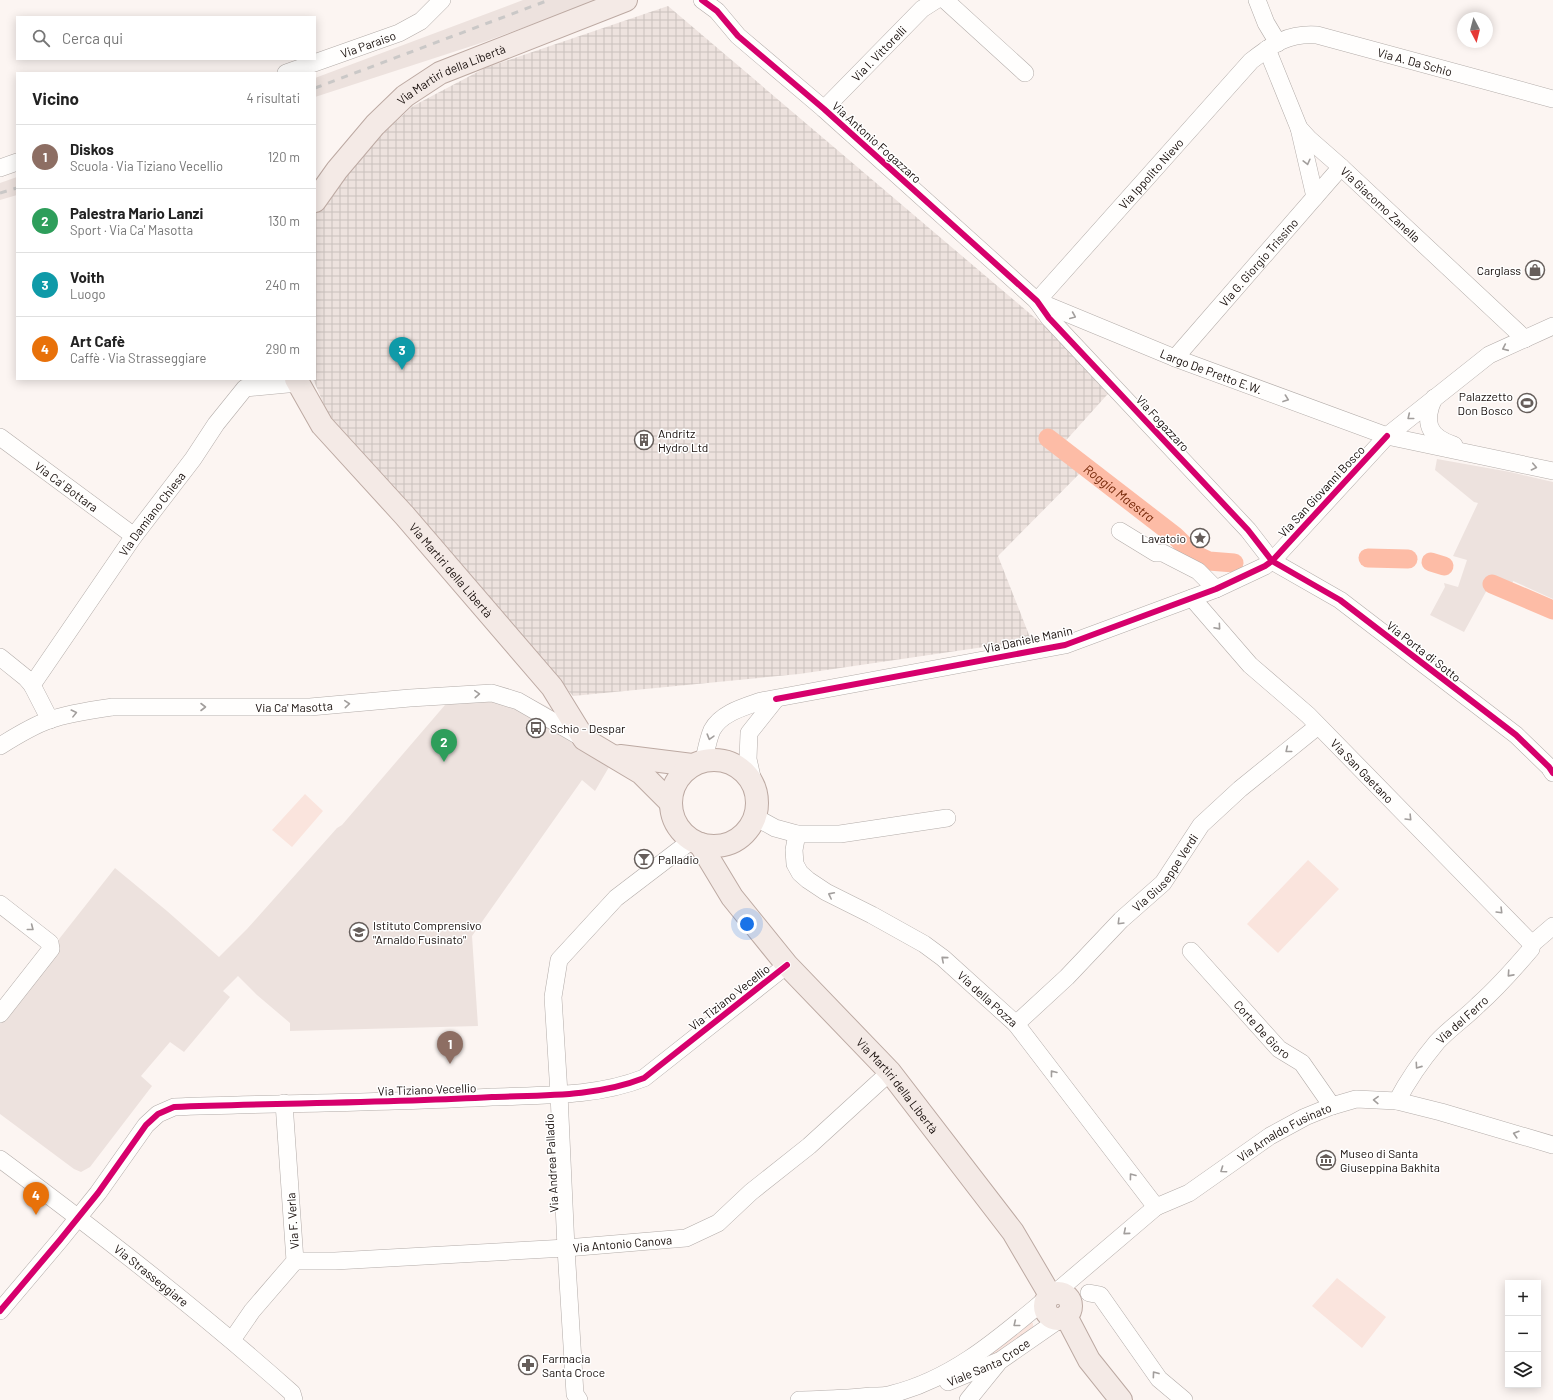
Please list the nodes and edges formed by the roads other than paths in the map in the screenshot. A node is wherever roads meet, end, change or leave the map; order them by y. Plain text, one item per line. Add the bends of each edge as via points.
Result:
1 (442, 0) edge
2 (702, 0) edge
3 (936, 0) edge
4 (944, 0) edge
5 (1257, 0) edge
6 (612, 5) edge
7 (1272, 46) junction
8 (289, 72) edge
9 (1024, 73) dead end
10 (1553, 99) edge
11 (824, 109) junction
12 (1299, 128) junction
13 (16, 162) edge
14 (1341, 166) junction
15 (0, 168) edge
16 (1315, 197) junction
17 (316, 200) edge
18 (1037, 301) junction
19 (1553, 326) edge
20 (1525, 339) junction
21 (1175, 358) junction
22 (297, 381) edge
23 (243, 382) edge
24 (1434, 398) junction
25 (1386, 436) junction
26 (0, 437) edge
27 (1504, 461) junction
28 (1553, 471) edge
29 (1120, 531) dead end
30 (134, 536) junction
31 (1272, 561) junction
32 (1216, 589) junction
33 (1192, 598) junction
34 (0, 657) edge
35 (32, 685) junction
36 (776, 699) junction
37 (724, 716) junction
38 (50, 720) junction
39 (1318, 726) junction
40 (749, 733) junction
41 (584, 739) junction
42 (0, 746) edge
43 (611, 754) junction
44 (698, 762) junction
45 (1553, 773) edge
46 (754, 786) junction
47 (670, 802) junction
48 (755, 817) junction
49 (947, 818) dead end
50 (797, 834) junction
51 (696, 842) junction
52 (732, 842) junction
53 (728, 890) junction
54 (0, 904) edge
55 (1553, 926) edge
56 (1532, 944) junction
57 (1191, 951) dead end
58 (787, 965) junction
59 (0, 1014) edge
60 (1016, 1024) junction
61 (890, 1072) junction
62 (559, 1094) junction
63 (1397, 1100) junction
64 (284, 1103) junction
65 (1332, 1106) junction
66 (1553, 1145) edge
67 (0, 1159) edge
68 (1156, 1207) junction
69 (78, 1218) junction
70 (566, 1248) junction
71 (294, 1261) junction
72 (1089, 1294) dead end
73 (1050, 1296) junction
74 (0, 1311) edge
75 (1063, 1318) junction
76 (232, 1340) junction
77 (1001, 1360) junction
78 (960, 1372) junction
79 (294, 1400) edge
80 (579, 1400) edge
81 (799, 1400) edge
82 (959, 1400) edge
83 (968, 1400) edge
84 (1121, 1400) edge
85 (1184, 1400) edge

1 - 8 street, Via Paraiso via 421,21 399,33
2 - 11 street, Via Antonio Fogazzaro via 717,11 738,36
3 - 11 street, Via I. Vittorelli via 922,9
4 - 9 street
5 - 7 street
6 - 17 main road, Via Martiri della Libertà via 440,73 409,93 376,125 337,170
7 - 10 street, Via A. Da Schio via 1291,36 1317,35
7 - 12 street, Via Giacomo Zanella
7 - 18 street, Via Ippolito Nievo via 1251,61
11 - 18 street, Via Antonio Fogazzaro
12 - 14 street, Via Giacomo Zanella
12 -> 16 street
13 - 15 street
14 - 16 street, Via G. Giorgio Trissino
14 - 20 street, Via Giacomo Zanella
16 - 21 street, Via G. Giorgio Trissino
18 -> 21 street, Largo De Pretto E.W.
18 - 31 street, Via Fogazzaro via 1049,318 1248,530
19 - 20 street, Via San Giovanni Bosco
20 -> 24 street, Via San Giovanni Bosco via 1489,355
21 -> 25 street, Largo De Pretto E.W.
22 - 23 street, Via Damiano Chiesa
22 - 41 main road, Via Martiri della Libertà via 322,425 405,516 552,687
23 - 30 street, Via Damiano Chiesa via 193,459
24 -> 25 street, Via San Giovanni Bosco
24 - 27 street via 1428,411 1428,419 1435,435 1448,443
25 - 27 street, Largo De Pretto E.W.
25 - 31 street, Via San Giovanni Bosco
26 - 30 street, Via Ca' Bottara
27 -> 28 street
29 - 32 street via 1156,553 1163,553 1198,571
30 - 35 street, Via Damiano Chiesa
31 - 32 street, Via Daniele Manin
31 - 45 street, Via Porta di Sotto via 1340,600 1516,735
32 - 33 street, Via Daniele Manin
33 - 36 street, Via Daniele Manin via 1065,645
33 -> 39 street, Via San Gaetano via 1250,665
34 - 35 street
35 - 38 street
36 - 37 street, Via Daniele Manin via 761,701
36 - 40 street
37 - 40 street via 741,719 746,723
37 -> 44 street, Via Daniele Manin via 717,722
38 -> 41 street, Via Ca' Masotta via 112,706 310,707 492,693 518,701
38 - 42 street, Via Ca' Masotta via 24,731
39 -> 56 street, Via San Gaetano
39 -> 60 street, Via Giuseppe Verdi via 1240,789 1201,825 1163,883 1121,920 1068,977
40 - 46 street via 748,759
41 - 43 main road, Via Martiri della Libertà
43 - 44 main road, Via Martiri della Libertà via 647,760
43 - 47 main road, Via Martiri della Libertà via 641,773
44 - 46 main road, Via Martiri della Libertà via 716,759 728,762 747,775
44 - 47 main road via 681,774 673,788
46 - 48 main road, Via Martiri della Libertà via 757,806
47 - 51 main road, Via Martiri della Libertà via 672,817 680,830
48 - 50 street via 775,828
48 - 52 main road, Via Martiri della Libertà via 742,836
49 - 50 street via 840,834
60 -> 50 street, Via della Pozza via 924,944 808,880 795,864
51 - 52 main road, Via Martiri della Libertà via 716,846
51 - 53 main road, Via Martiri della Libertà
51 - 62 street, Via Andrea Palladio via 616,898 559,960 552,997
52 - 53 main road
53 - 58 main road, Via Martiri della Libertà
54 -> 59 street via 52,946
55 - 56 street, Via del Ferro
56 -> 63 street, Via del Ferro via 1531,949 1507,977 1438,1041
57 - 65 street, Corte De Gioro via 1279,1049 1302,1063
58 - 61 main road, Via Martiri della Libertà
58 - 62 street, Via Tiziano Vecellio via 644,1078 626,1085 591,1092
68 -> 60 street, Via della Pozza
61 - 70 street, Via Antonio Canova via 809,1146 750,1192 718,1223 686,1238
61 - 73 main road, Via Martiri della Libertà via 1013,1232
62 - 64 street, Via Tiziano Vecellio
62 - 70 street, Via Andrea Palladio
63 -> 65 street, Via Arnaldo Fusinato via 1356,1099
66 -> 63 street, Via Arnaldo Fusinato
64 - 69 street, Via Tiziano Vecellio via 174,1107 158,1114 146,1125
64 - 71 street, Via F. Verla
65 -> 68 street, Via Arnaldo Fusinato via 1304,1117 1270,1136 1189,1193
67 - 69 street, Via Strasseggiare
68 -> 73 street, Via Arnaldo Fusinato
69 - 74 street, Via Tiziano Vecellio
69 - 76 street, Via Strasseggiare
70 - 71 street, Via Antonio Canova
70 - 80 street, Via Andrea Palladio via 575,1394
71 - 76 street, Via F. Verla via 252,1311
85 -> 72 street via 1159,1379 1100,1295
73 - 75 main road via 1063,1293 1070,1299 1070,1312
73 -> 78 street, Viale Santa Croce
75 - 77 street, Viale Santa Croce
75 - 84 main road via 1090,1362
76 - 79 street, Via Strasseggiare via 292,1393
77 - 78 street, Viale Santa Croce
77 - 83 street
78 - 81 street, Viale Santa Croce via 945,1374 892,1394
78 - 82 street

